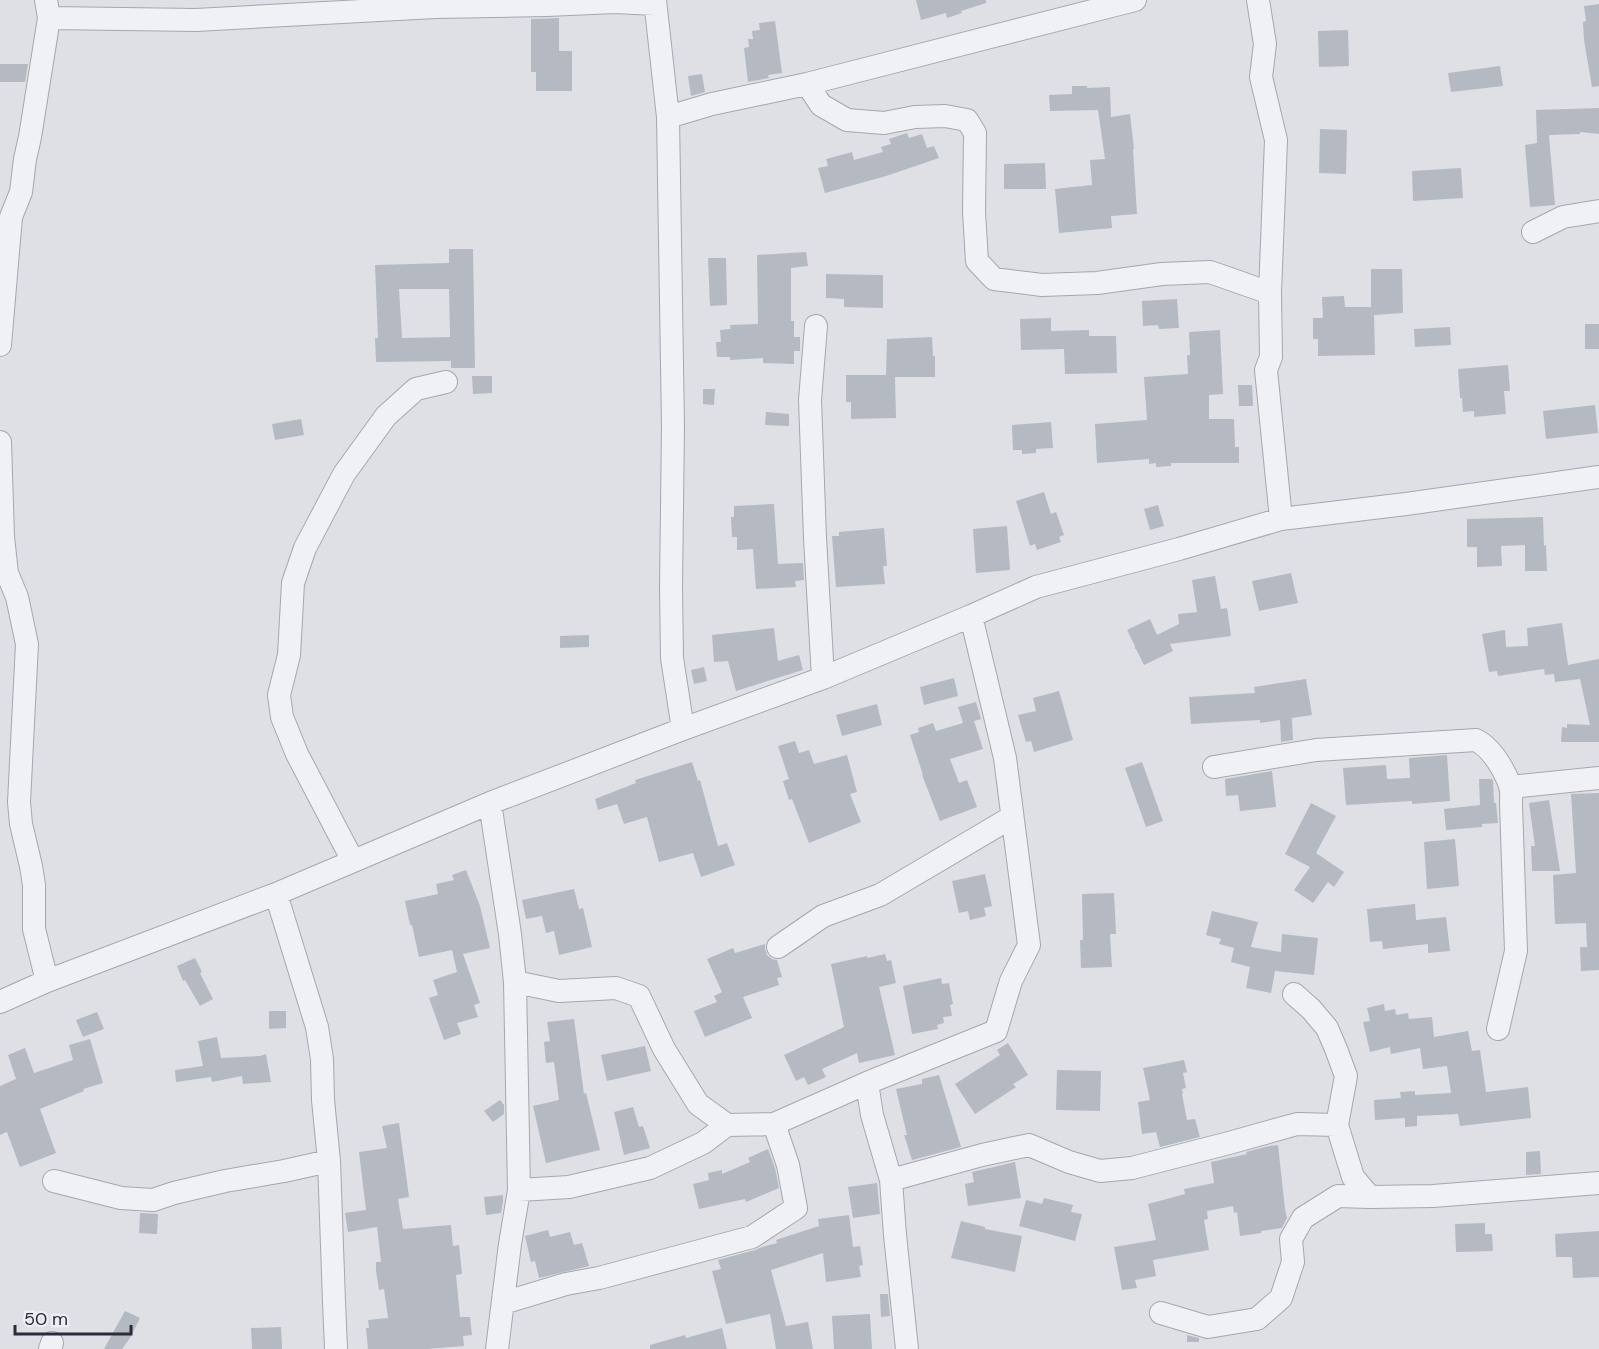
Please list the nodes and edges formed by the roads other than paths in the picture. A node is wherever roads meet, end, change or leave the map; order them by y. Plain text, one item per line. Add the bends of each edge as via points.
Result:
1 (1135, 0) edge
2 (1258, 0) edge
3 (655, 2) edge
4 (48, 9) edge
5 (807, 84) junction
6 (668, 117) junction
7 (11, 193) edge
8 (1599, 211) edge
9 (1533, 232) dead end
10 (1270, 293) junction
11 (816, 326) dead end
12 (0, 345) edge
13 (446, 382) dead end
14 (0, 442) edge
15 (1599, 477) edge
16 (1281, 519) junction
17 (1, 537) edge
18 (971, 616) junction
19 (823, 678) junction
20 (683, 729) junction
21 (1214, 767) dead end
22 (1599, 778) edge
23 (1510, 787) junction
24 (489, 803) junction
25 (1012, 817) junction
26 (353, 861) junction
27 (276, 894) junction
28 (778, 947) dead end
29 (47, 981) junction
30 (515, 982) junction
31 (1294, 994) dead end
32 (0, 1002) edge
33 (1498, 1029) dead end
34 (867, 1083) junction
35 (774, 1124) junction
36 (727, 1125) junction
37 (1337, 1125) junction
38 (329, 1161) junction
39 (891, 1180) junction
40 (54, 1181) dead end
41 (1599, 1183) edge
42 (519, 1190) junction
43 (1370, 1197) junction
44 (502, 1303) junction
45 (1161, 1313) dead end
46 (336, 1349) edge
47 (497, 1349) edge
48 (907, 1349) edge

1 - 5 street
2 - 10 street via 1265,44 1261,77 1276,140
3 - 4 street via 435,7 196,20
3 - 6 street
4 - 7 street via 30,137
5 - 6 street
5 - 10 street via 821,105 847,120 884,123 945,116 967,120 975,133 977,261 994,279 1042,285 1209,272
6 - 20 street via 672,658
7 - 12 street
8 - 9 street via 1563,217
10 - 16 street via 1272,357 1266,370
11 - 19 street via 810,400
13 - 26 street via 416,389 386,416 344,474 305,548 292,583 290,655 279,695 282,717
14 - 17 street
15 - 16 street
16 - 18 street via 1036,587
17 - 29 street via 27,644 19,802 34,885 34,929
18 - 19 street
18 - 25 street via 1005,758
19 - 20 street
20 - 24 street
21 - 23 street via 1316,750 1476,740 1493,754
22 - 23 street
23 - 33 street via 1516,951
24 - 26 street
24 - 30 street
25 - 28 street via 880,895 823,916
25 - 34 street via 1029,945 1011,981 996,1031
26 - 27 street
27 - 29 street
27 - 38 street via 317,1027
29 - 32 street
30 - 36 street via 559,991 616,988 639,996 664,1049 698,1104
30 - 42 street
31 - 37 street via 1327,1028 1346,1076
34 - 35 street
34 - 39 street
35 - 36 street
35 - 44 street via 788,1165 796,1208 752,1237
36 - 42 street via 703,1143 650,1168 569,1187
37 - 39 street via 1297,1124 1132,1168 1100,1171 1029,1145
37 - 43 street via 1353,1177
38 - 40 street via 153,1200 121,1198
38 - 46 street
39 - 48 street
41 - 43 street
42 - 44 street
43 - 45 street via 1338,1196 1303,1218 1292,1239 1293,1262 1281,1298 1257,1319 1208,1327
44 - 47 street

